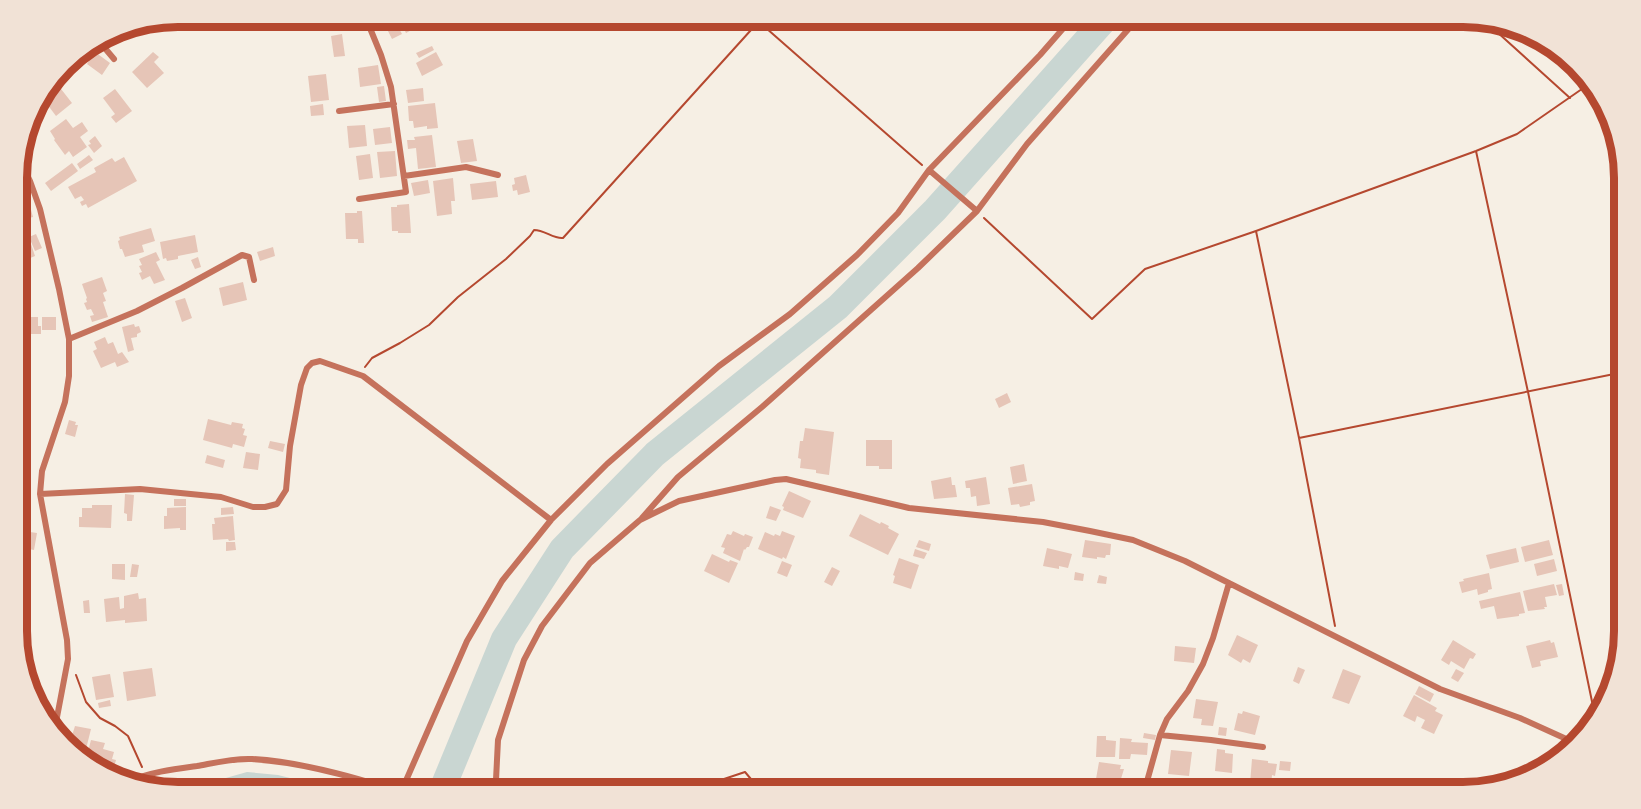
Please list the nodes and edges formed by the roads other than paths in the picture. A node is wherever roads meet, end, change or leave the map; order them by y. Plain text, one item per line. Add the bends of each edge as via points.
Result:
1 (370, 27) edge
2 (1064, 27) edge
3 (1130, 27) edge
4 (103, 46) edge
5 (114, 59) dead end
6 (394, 104) junction
7 (339, 111) dead end
8 (929, 170) junction
9 (27, 175) edge
10 (498, 175) dead end
11 (404, 177) junction
12 (359, 199) dead end
13 (977, 212) junction
14 (254, 279) dead end
15 (69, 339) junction
16 (40, 494) junction
17 (551, 519) junction
18 (640, 520) junction
19 (1229, 583) junction
20 (56, 720) edge
21 (1160, 735) junction
22 (1568, 740) edge
23 (1263, 747) dead end
24 (140, 777) edge
25 (370, 782) edge
26 (405, 782) edge
27 (496, 782) edge
28 (1147, 782) edge

1 - 6 street
2 - 8 street
3 - 13 street via 1027,144
4 - 5 street
6 - 7 street
6 - 11 street
8 - 13 street
8 - 17 street via 898,213 857,255 790,314 711,373
9 - 15 street via 40,209
10 - 11 street via 466,167
11 - 12 street via 406,192
13 - 18 street via 762,407 678,477
14 - 15 street via 249,256 242,255 137,311
15 - 16 street via 65,402 42,471
16 - 17 street via 140,489 221,497 253,507 277,504 286,490 301,385 307,368 320,361 359,374
16 - 20 street via 67,640 68,659
17 - 26 street via 502,581 467,641
18 - 19 street via 679,501 786,479 909,508 1043,522 1133,540
18 - 27 street via 590,562 542,626 524,660 498,740
19 - 21 street via 1203,664
19 - 22 street via 1440,689
21 - 23 street
21 - 28 street
24 - 25 street via 250,759 289,763

